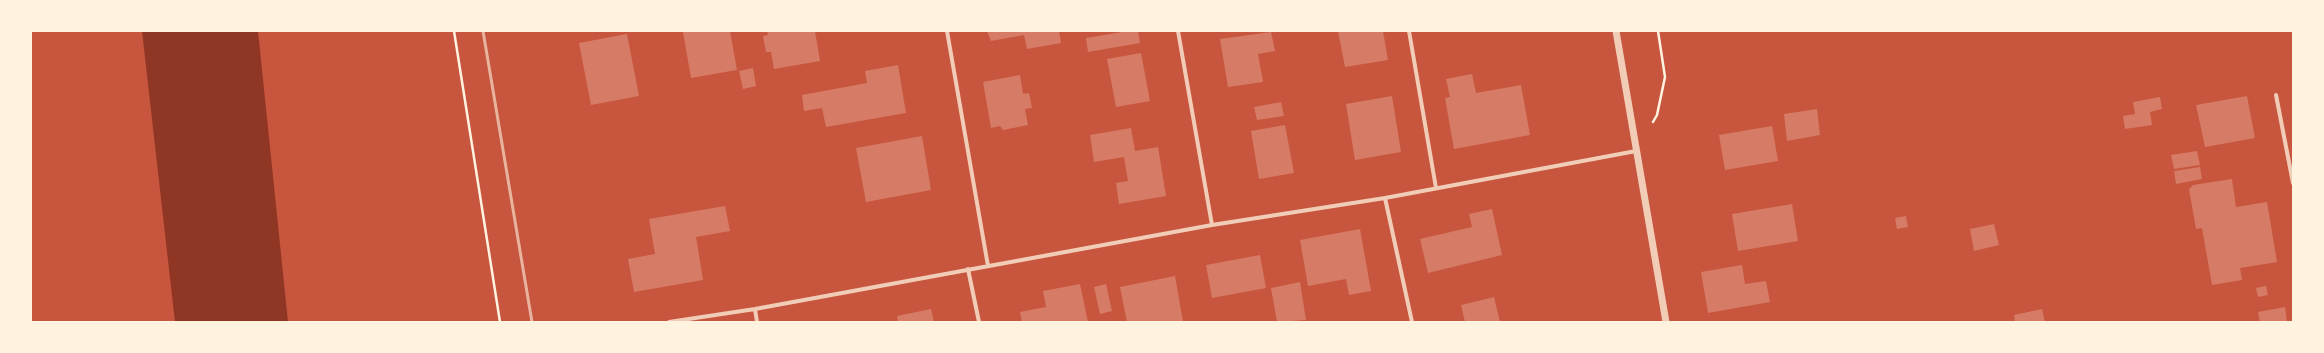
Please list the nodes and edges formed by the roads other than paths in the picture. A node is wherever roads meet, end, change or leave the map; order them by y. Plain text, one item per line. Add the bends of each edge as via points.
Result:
1 (947, 31) edge
2 (1178, 31) edge
3 (1409, 31) edge
4 (1616, 31) edge
5 (2276, 95) dead end
6 (1636, 151) junction
7 (2293, 183) edge
8 (1436, 188) junction
9 (1385, 198) junction
10 (1212, 224) junction
11 (988, 266) junction
12 (968, 269) junction
13 (755, 309) junction
14 (670, 322) edge
15 (757, 322) edge
16 (979, 322) edge
17 (1412, 322) edge
18 (1666, 322) edge

1 - 11 street
2 - 10 street
3 - 8 street
4 - 6 street
5 - 7 street
6 - 8 street
6 - 18 street
8 - 9 street
9 - 10 street
9 - 17 street
10 - 11 street
11 - 12 street
12 - 13 street
12 - 16 street
13 - 14 street
13 - 15 street

